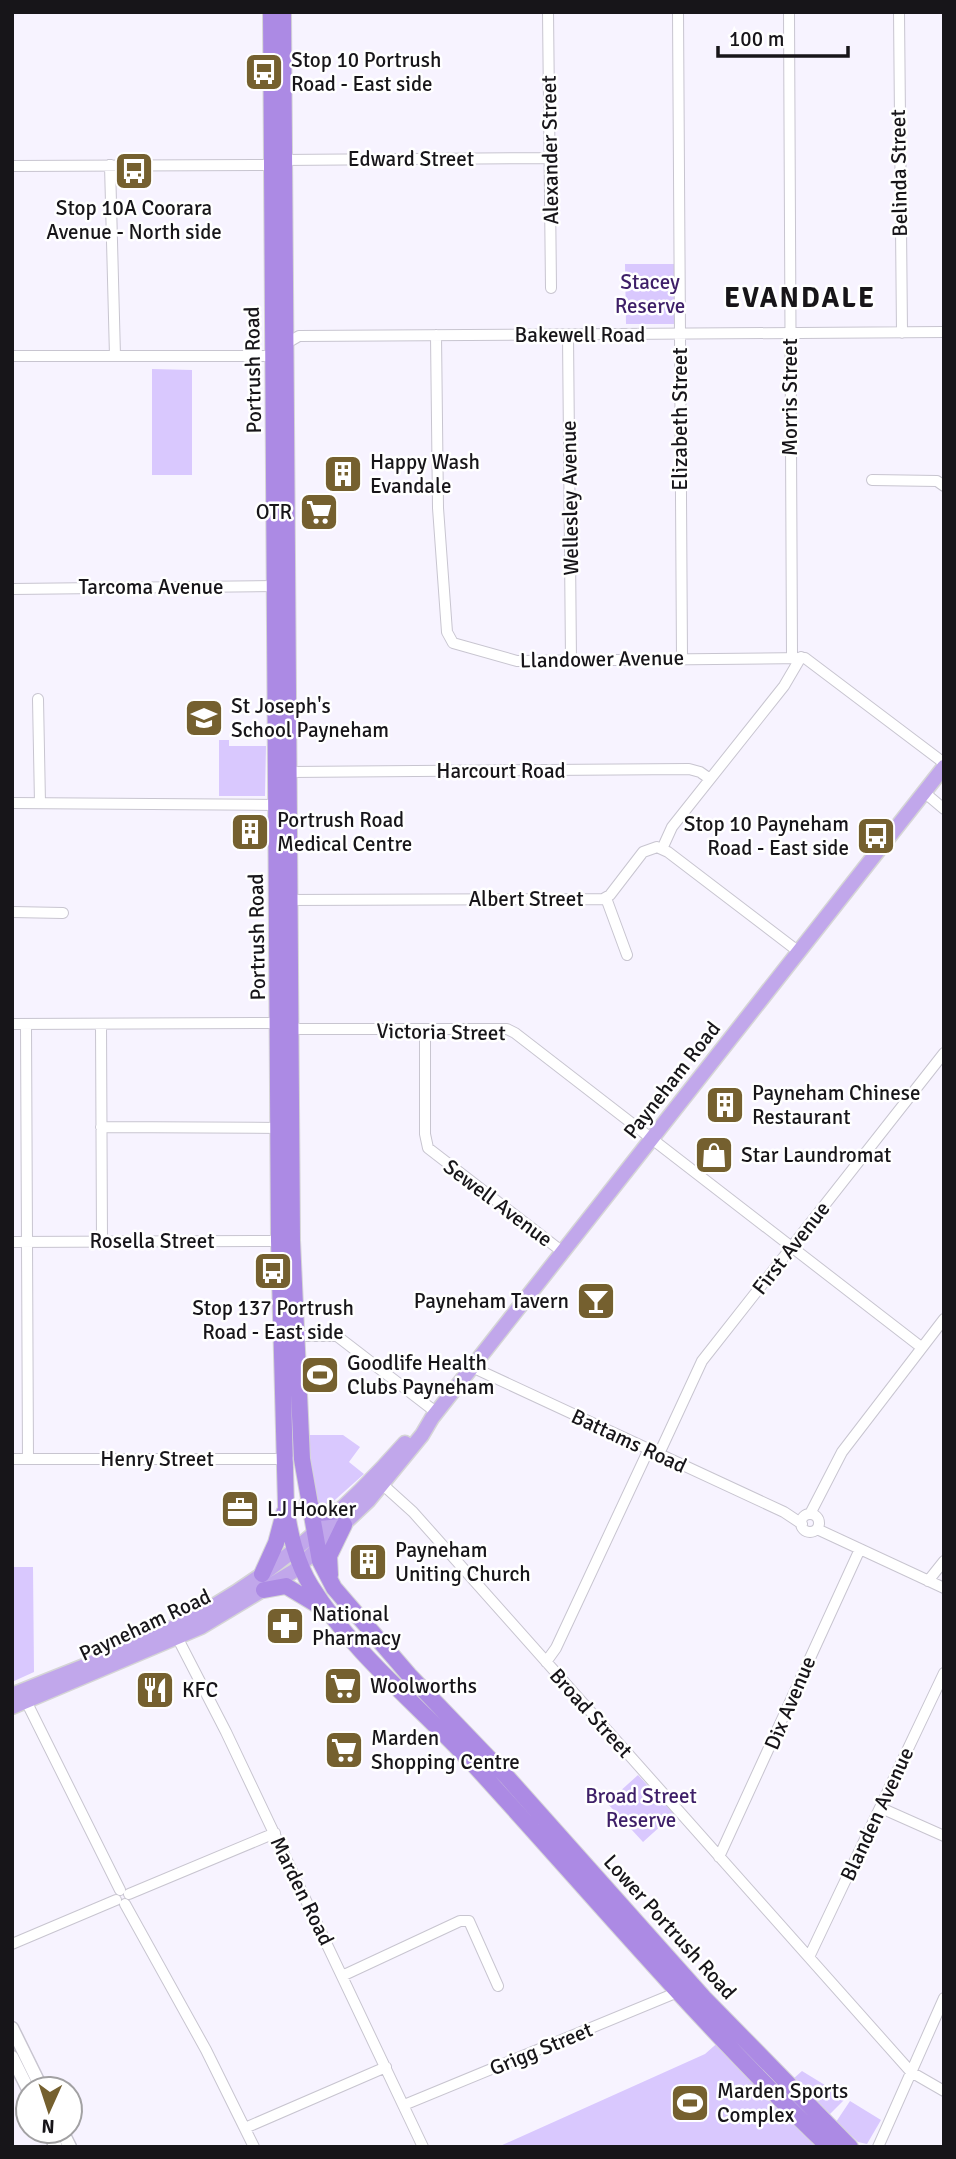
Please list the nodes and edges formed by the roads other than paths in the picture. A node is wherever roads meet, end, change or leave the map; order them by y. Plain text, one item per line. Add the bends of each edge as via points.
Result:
1 (548, 12) edge
2 (678, 12) edge
3 (789, 12) edge
4 (899, 12) edge
5 (283, 15) edge
6 (551, 158) junction
7 (278, 163) junction
8 (110, 165) junction
9 (12, 166) edge
10 (551, 288) dead end
11 (944, 332) edge
12 (902, 333) junction
13 (290, 334) junction
14 (789, 334) junction
15 (436, 335) junction
16 (568, 335) junction
17 (680, 335) junction
18 (12, 356) edge
19 (115, 356) junction
20 (272, 356) junction
21 (288, 381) junction
22 (872, 480) dead end
23 (944, 486) edge
24 (283, 586) junction
25 (12, 589) edge
26 (797, 657) junction
27 (682, 658) junction
28 (571, 660) junction
29 (38, 699) dead end
30 (944, 765) edge
31 (290, 772) junction
32 (710, 779) junction
33 (925, 793) junction
34 (12, 803) edge
35 (40, 803) junction
36 (277, 805) junction
37 (944, 809) edge
38 (662, 849) junction
39 (606, 898) junction
40 (283, 900) junction
41 (12, 912) edge
42 (63, 913) dead end
43 (799, 953) junction
44 (627, 955) dead end
45 (12, 1024) edge
46 (26, 1024) junction
47 (101, 1024) junction
48 (285, 1026) junction
49 (425, 1030) junction
50 (944, 1053) edge
51 (102, 1127) junction
52 (286, 1128) junction
53 (653, 1138) junction
54 (285, 1240) junction
55 (12, 1242) edge
56 (29, 1242) junction
57 (102, 1242) junction
58 (792, 1246) junction
59 (564, 1252) junction
60 (944, 1319) edge
61 (294, 1336) junction
62 (921, 1347) junction
63 (474, 1368) junction
64 (434, 1415) junction
65 (653, 1453) junction
66 (12, 1459) edge
67 (28, 1459) junction
68 (285, 1459) junction
69 (302, 1459) junction
70 (382, 1484) junction
71 (307, 1504) junction
72 (286, 1506) junction
73 (342, 1518) junction
74 (812, 1520) junction
75 (313, 1533) junction
76 (860, 1549) junction
77 (317, 1550) junction
78 (299, 1557) junction
79 (944, 1561) edge
80 (330, 1581) junction
81 (928, 1581) junction
82 (263, 1582) junction
83 (944, 1588) edge
84 (334, 1618) junction
85 (177, 1637) junction
86 (546, 1662) junction
87 (944, 1673) edge
88 (17, 1701) edge
89 (469, 1739) junction
90 (477, 1768) junction
91 (507, 1777) junction
92 (881, 1808) junction
93 (275, 1833) junction
94 (944, 1836) edge
95 (719, 1857) junction
96 (122, 1897) junction
97 (12, 1944) edge
98 (810, 1955) junction
99 (675, 1967) junction
100 (342, 1976) junction
101 (498, 1986) dead end
102 (677, 1992) junction
103 (704, 1997) junction
104 (944, 1998) edge
105 (12, 2028) edge
106 (12, 2057) edge
107 (386, 2067) junction
108 (911, 2073) junction
109 (21, 2075) edge
110 (35, 2075) edge
111 (944, 2091) edge
112 (404, 2105) junction
113 (825, 2122) junction
114 (245, 2128) junction
115 (829, 2146) edge
116 (850, 2146) edge
117 (254, 2147) edge
118 (424, 2147) edge
119 (878, 2147) edge

1 - 6 street, Alexander Street
2 - 17 street, Elizabeth Street
3 - 14 street, Morris Street
4 - 12 street, Belinda Street
5 - 7 highway, Portrush Road
6 - 7 street, Edward Street
6 - 10 street, Alexander Street
7 - 8 street, Edward Street
7 - 13 highway, Portrush Road
7 - 20 highway, Portrush Road
8 - 9 street, Edward Street
8 - 19 street
11 - 12 street, Bakewell Road
12 - 14 street, Bakewell Road
13 - 15 street, Bakewell Road
13 - 20 highway
13 - 21 highway, Portrush Road
14 - 17 street, Bakewell Road
14 - 26 street, Morris Street
15 - 16 street, Bakewell Road
15 - 28 street, Llandower Avenue via 438,508 449,638 459,647 506,660
16 - 17 street, Bakewell Road
16 - 28 street, Wellesley Avenue
17 - 27 street, Elizabeth Street
18 - 19 street
19 - 20 street
20 - 21 highway
20 - 24 highway, Portrush Road
21 - 24 highway, Portrush Road
22 - 23 street via 937,481
24 - 25 street, Tarcoma Avenue
24 - 31 highway, Portrush Road
24 - 36 highway, Portrush Road
26 - 27 street, Llandower Avenue
26 - 30 street via 810,660
26 - 32 street via 783,686
27 - 28 street, Llandower Avenue
29 - 35 street
30 - 33 main road, Payneham Road
31 - 32 street, Harcourt Road via 689,769
31 - 40 highway, Portrush Road
32 - 38 street via 672,827
33 - 37 street
33 - 43 main road, Payneham Road
34 - 35 street
35 - 36 street
36 - 40 highway, Portrush Road
38 - 39 street, Albert Street via 652,847 643,852
38 - 43 street
39 - 40 street, Albert Street
39 - 44 street
40 - 48 highway, Portrush Road
41 - 42 street
43 - 53 main road, Payneham Road
45 - 46 street, Victoria Street
46 - 47 street, Victoria Street
46 - 56 street
47 - 48 street, Victoria Street
47 - 51 street
48 - 49 street, Victoria Street
48 - 52 highway, Portrush Road
49 - 53 street, Victoria Street via 511,1031
49 - 59 street, Sewell Avenue via 428,1148
50 - 58 street, First Avenue
51 - 52 street
51 - 57 street
52 - 54 highway, Portrush Road
53 - 58 street, Victoria Street
53 - 59 main road, Payneham Road
54 - 57 street, Rosella Street
54 - 61 highway, Portrush Road
54 - 68 highway, Portrush Road
55 - 56 street, Rosella Street
56 - 57 street, Rosella Street
56 - 67 street
58 - 62 street, Victoria Street
58 - 65 street, First Avenue via 698,1367
59 - 63 main road, Payneham Road
60 - 62 street
61 - 64 street via 337,1336
61 - 69 highway, Portrush Road
62 - 74 street via 842,1452
63 - 64 main road, Payneham Road
63 - 65 street, Battams Road
64 - 70 main road, Payneham Road
64 - 73 main road, Payneham Road
65 - 74 street, Battams Road via 784,1512
65 - 86 street, First Avenue
66 - 67 street, Henry Street
67 - 68 street, Henry Street
68 - 69 street, Henry Street
68 - 72 highway, Portrush Road
69 - 71 highway, Portrush Road
70 - 73 main road, Payneham Road
70 - 86 street, Broad Street via 413,1512
71 - 73 highway via 318,1513
71 - 75 highway, Portrush Road
72 - 78 highway, Portrush Road
72 - 82 highway
73 - 75 main road, Payneham Road
73 - 77 main road, Payneham Road
73 - 80 highway via 329,1556
74 - 76 street, Battams Road
75 - 77 highway, Lower Portrush Road
75 - 78 main road, Payneham Road
76 - 81 street, Battams Road
76 - 95 street, Dix Avenue
77 - 78 main road, Payneham Road
77 - 80 highway, Lower Portrush Road
78 - 82 main road, Payneham Road
78 - 84 highway, Lower Portrush Road via 310,1586
79 - 81 street
80 - 89 highway, Lower Portrush Road
81 - 83 street, Battams Road
82 - 84 highway via 290,1588
82 - 85 main road, Payneham Road via 201,1627
82 - 88 main road, Payneham Road
84 - 90 highway, Lower Portrush Road
85 - 88 main road, Payneham Road
85 - 93 street, Marden Road
86 - 95 street, Broad Street
87 - 92 street, Blanden Avenue
88 - 96 street
89 - 90 highway
89 - 91 highway, Lower Portrush Road
90 - 91 highway
90 - 102 highway, Lower Portrush Road
91 - 99 highway, Lower Portrush Road
92 - 94 street
92 - 98 street, Blanden Avenue
93 - 96 street
93 - 100 street, Marden Road
95 - 98 street, Broad Street
96 - 97 street
96 - 114 street
98 - 108 street, Broad Street
99 - 102 highway
99 - 103 highway, Lower Portrush Road
100 - 101 street via 460,1921 469,1921
100 - 107 street, Marden Road
102 - 103 highway
102 - 112 street, Grigg Street
102 - 115 highway, Lower Portrush Road
103 - 113 highway, Lower Portrush Road
104 - 108 street
105 - 110 main road
106 - 109 main road
107 - 112 street, Marden Road
107 - 114 street
108 - 111 street, Broad Street
108 - 119 street
112 - 118 street, Marden Road
113 - 115 highway
113 - 116 highway, Lower Portrush Road
114 - 117 street
115 - 116 highway

